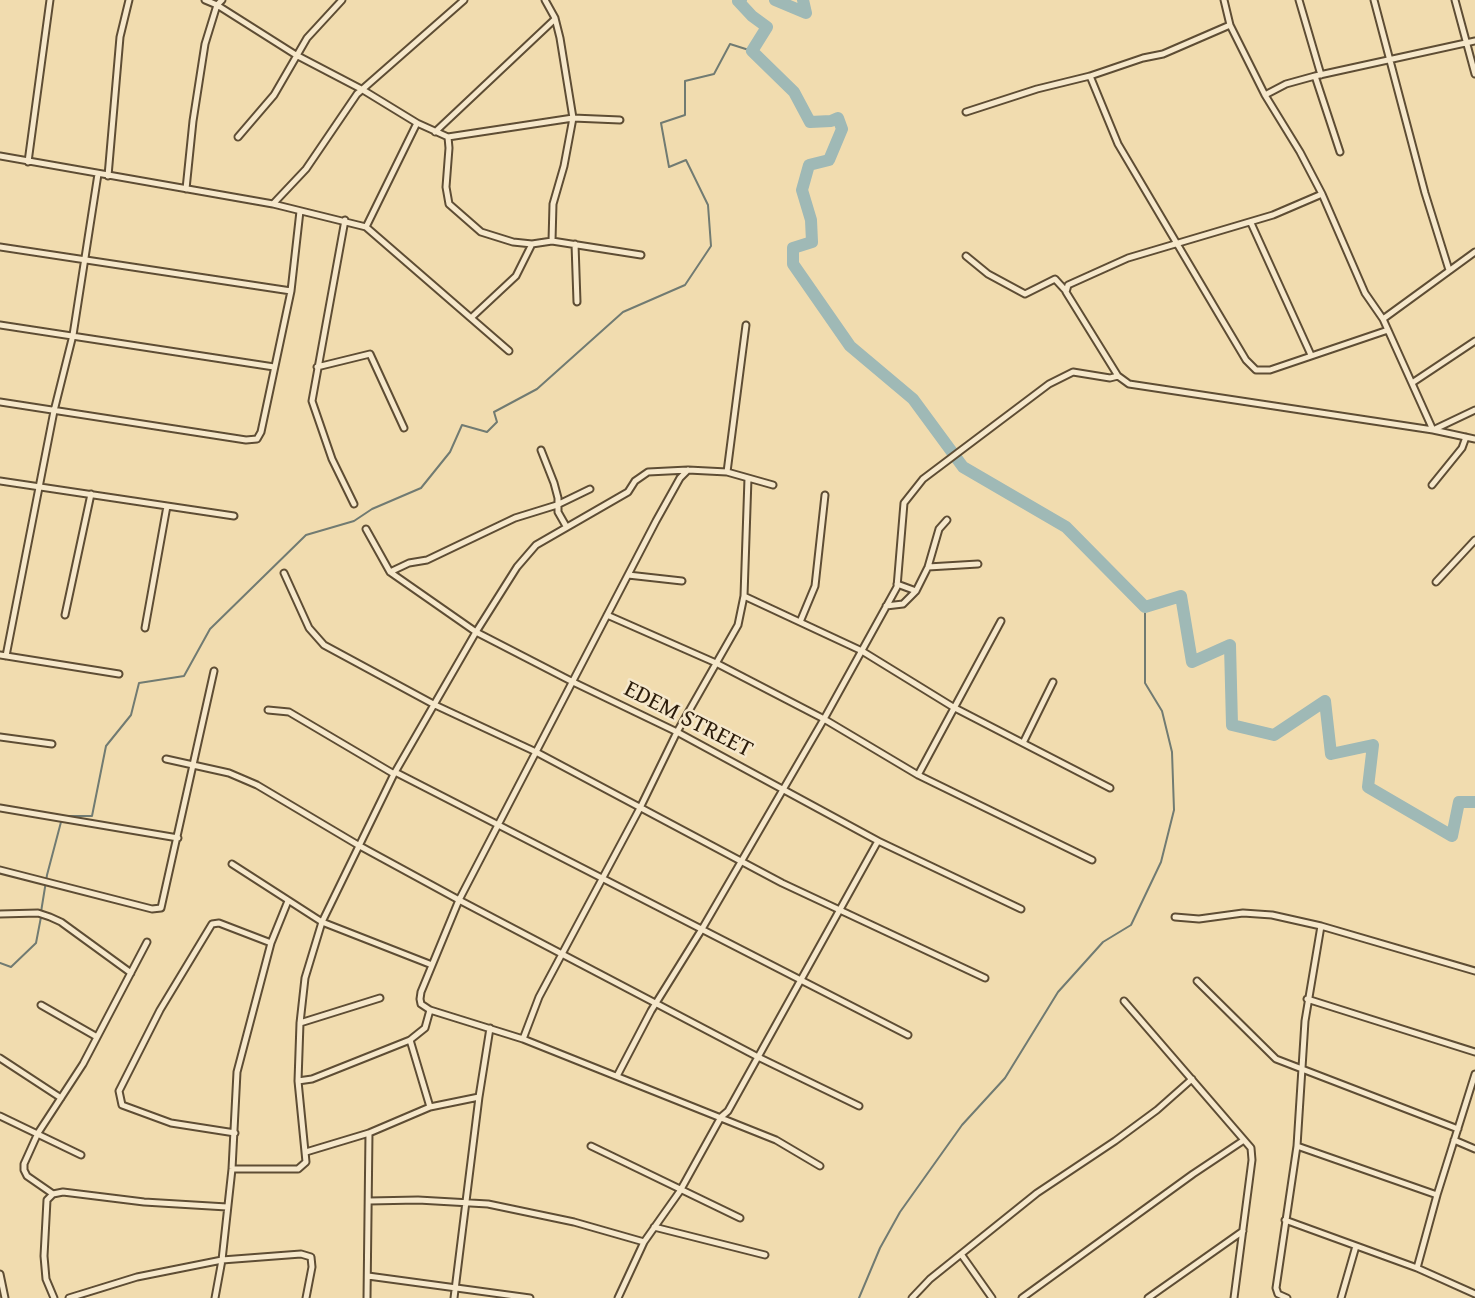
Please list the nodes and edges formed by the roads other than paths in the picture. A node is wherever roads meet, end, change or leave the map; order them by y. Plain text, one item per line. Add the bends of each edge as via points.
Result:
1 (50, 0) edge
2 (129, 0) edge
3 (205, 0) edge
4 (342, 0) edge
5 (464, 0) edge
6 (545, 0) edge
7 (1224, 0) edge
8 (1298, 0) edge
9 (1374, 0) edge
10 (1455, 0) edge
11 (220, 3) edge
12 (555, 18) junction
13 (1230, 25) junction
14 (1475, 41) edge
15 (1466, 42) junction
16 (296, 55) junction
17 (1391, 60) junction
18 (1475, 74) edge
19 (1090, 76) junction
20 (1318, 76) junction
21 (363, 90) junction
22 (1265, 95) junction
23 (966, 112) dead end
24 (573, 118) junction
25 (620, 120) dead end
26 (417, 123) junction
27 (435, 132) junction
28 (238, 137) dead end
29 (448, 137) junction
30 (1340, 152) dead end
31 (0, 156) edge
32 (28, 162) junction
33 (98, 174) junction
34 (108, 176) junction
35 (186, 189) junction
36 (1322, 194) junction
37 (273, 204) junction
38 (300, 211) junction
39 (345, 220) junction
40 (1251, 223) junction
41 (366, 226) junction
42 (552, 241) junction
43 (1177, 242) junction
44 (533, 244) junction
45 (575, 244) junction
46 (0, 247) edge
47 (1475, 252) edge
48 (641, 255) dead end
49 (966, 256) dead end
50 (85, 261) junction
51 (1449, 270) junction
52 (1066, 290) junction
53 (291, 291) junction
54 (577, 303) dead end
55 (471, 318) junction
56 (1383, 319) junction
57 (0, 325) edge
58 (746, 325) dead end
59 (1388, 330) junction
60 (72, 335) junction
61 (1475, 341) edge
62 (509, 351) dead end
63 (1311, 355) junction
64 (274, 367) junction
65 (317, 367) junction
66 (1118, 376) junction
67 (1412, 383) junction
68 (0, 402) edge
69 (1475, 410) edge
70 (54, 411) junction
71 (404, 428) dead end
72 (1433, 430) junction
73 (1466, 437) junction
74 (1475, 439) edge
75 (541, 450) dead end
76 (688, 470) junction
77 (727, 472) junction
78 (748, 478) junction
79 (0, 481) edge
80 (773, 485) dead end
81 (1432, 485) dead end
82 (39, 486) junction
83 (590, 489) dead end
84 (91, 494) junction
85 (825, 495) dead end
86 (354, 504) dead end
87 (557, 505) junction
88 (167, 506) junction
89 (234, 516) dead end
90 (947, 520) dead end
91 (566, 526) junction
92 (366, 529) dead end
93 (1475, 540) edge
94 (978, 564) dead end
95 (928, 567) junction
96 (390, 572) junction
97 (284, 573) dead end
98 (628, 575) junction
99 (682, 581) dead end
100 (1436, 582) dead end
101 (897, 584) junction
102 (916, 591) junction
103 (744, 596) junction
104 (886, 606) junction
105 (65, 615) dead end
106 (607, 615) junction
107 (1001, 621) dead end
108 (800, 622) junction
109 (145, 628) dead end
110 (476, 632) junction
111 (862, 651) junction
112 (3, 655) edge
113 (716, 663) junction
114 (214, 671) dead end
115 (119, 674) dead end
116 (573, 682) junction
117 (1053, 682) dead end
118 (435, 705) junction
119 (954, 707) junction
120 (268, 710) dead end
121 (824, 719) junction
122 (677, 732) junction
123 (0, 737) edge
124 (1023, 743) junction
125 (52, 744) dead end
126 (536, 752) junction
127 (166, 759) dead end
128 (193, 765) junction
129 (395, 773) junction
130 (918, 775) junction
131 (784, 788) junction
132 (1111, 788) dead end
133 (0, 808) edge
134 (640, 808) junction
135 (498, 825) junction
136 (178, 838) junction
137 (878, 841) junction
138 (358, 845) junction
139 (1092, 860) dead end
140 (740, 861) junction
141 (232, 864) dead end
142 (0, 870) edge
143 (603, 878) junction
144 (458, 900) junction
145 (288, 901) junction
146 (1021, 909) dead end
147 (839, 910) junction
148 (0, 914) edge
149 (1175, 917) dead end
150 (322, 922) junction
151 (1321, 926) junction
152 (702, 929) junction
153 (146, 942) dead end
154 (271, 943) junction
155 (562, 953) junction
156 (432, 965) junction
157 (1475, 971) edge
158 (131, 973) junction
159 (985, 978) dead end
160 (802, 979) junction
161 (1197, 981) dead end
162 (380, 998) dead end
163 (1307, 999) junction
164 (1124, 1001) dead end
165 (656, 1003) junction
166 (41, 1005) dead end
167 (430, 1010) junction
168 (300, 1023) junction
169 (490, 1028) junction
170 (908, 1035) dead end
171 (97, 1037) junction
172 (523, 1039) junction
173 (411, 1040) junction
174 (1475, 1052) edge
175 (758, 1056) junction
176 (0, 1058) edge
177 (1301, 1069) junction
178 (1475, 1073) edge
179 (617, 1076) junction
180 (1192, 1079) junction
181 (298, 1081) junction
182 (479, 1097) junction
183 (61, 1098) junction
184 (859, 1106) dead end
185 (430, 1107) junction
186 (0, 1116) edge
187 (720, 1117) junction
188 (1458, 1129) junction
189 (38, 1133) junction
190 (235, 1133) junction
191 (369, 1133) junction
192 (1244, 1140) junction
193 (1454, 1140) junction
194 (591, 1146) dead end
195 (1297, 1146) junction
196 (1475, 1149) edge
197 (306, 1152) junction
198 (81, 1154) dead end
199 (820, 1166) dead end
200 (232, 1169) junction
201 (680, 1191) junction
202 (53, 1194) junction
203 (1437, 1195) junction
204 (369, 1201) junction
205 (467, 1203) junction
206 (228, 1207) junction
207 (740, 1218) dead end
208 (1285, 1220) junction
209 (654, 1227) junction
210 (1242, 1231) junction
211 (644, 1242) junction
212 (1356, 1246) junction
213 (961, 1254) junction
214 (765, 1255) dead end
215 (222, 1260) junction
216 (1417, 1268) junction
217 (0, 1274) edge
218 (368, 1276) junction
219 (455, 1287) junction
220 (1475, 1294) edge
221 (5, 1298) edge
222 (54, 1298) edge
223 (69, 1298) edge
224 (215, 1298) edge
225 (306, 1298) edge
226 (367, 1298) edge
227 (454, 1298) edge
228 (530, 1298) edge
229 (618, 1298) edge
230 (912, 1298) edge
231 (992, 1298) edge
232 (1023, 1298) edge
233 (1148, 1298) edge
234 (1234, 1298) edge
235 (1287, 1298) edge
236 (1341, 1298) edge

1 - 32 street
2 - 34 street via 120,37
3 - 11 street
4 - 16 street
5 - 21 street
6 - 12 street
7 - 13 street
8 - 20 street
9 - 17 street
10 - 15 street
11 - 16 street
11 - 35 street via 205,44
12 - 24 street
12 - 27 street
13 - 19 street via 1163,54
13 - 22 street
14 - 15 street
15 - 17 street
15 - 18 street
16 - 21 street
16 - 28 street via 274,95
17 - 20 street
17 - 51 street
19 - 23 street
19 - 43 street via 1118,144
20 - 22 street
20 - 30 street
21 - 26 street
21 - 37 street via 306,169
22 - 36 street
24 - 25 street
24 - 29 street
24 - 42 street via 554,204
26 - 27 street
26 - 41 street
27 - 29 street
29 - 44 street via 449,204 481,232
31 - 32 street
32 - 33 street
33 - 34 street
33 - 50 street
34 - 35 street
35 - 37 street
36 - 40 street
36 - 56 street via 1365,293
37 - 38 street
38 - 39 street
38 - 53 street
39 - 41 street
39 - 65 street
40 - 43 street
40 - 63 street
41 - 55 street
42 - 44 street
42 - 45 street
43 - 52 street via 1128,258 1068,285
43 - 63 street via 1256,370 1270,370
44 - 55 street via 516,276
45 - 48 street
45 - 54 street
46 - 50 street
47 - 51 street
49 - 52 street via 1025,294 1055,279
50 - 53 street
50 - 60 street
51 - 56 street
52 - 66 street
53 - 64 street
55 - 62 street
56 - 59 street
57 - 60 street
58 - 77 street
59 - 63 street
59 - 67 street
60 - 64 street
60 - 70 street
61 - 67 street
64 - 70 street via 261,432 254,440
65 - 71 street via 370,354
65 - 86 street via 312,401
66 - 72 street via 1142,387
66 - 101 street via 1073,372 1049,384 923,479 904,503
67 - 72 street
68 - 70 street
69 - 72 street
70 - 82 street
72 - 73 street
73 - 74 street
73 - 81 street
75 - 87 street
76 - 77 street
76 - 91 street via 648,472 628,492
76 - 98 street
77 - 78 street
78 - 80 street
78 - 103 street
79 - 82 street
82 - 84 street
82 - 112 street
83 - 87 street
84 - 88 street
84 - 105 street
85 - 108 street via 815,586
87 - 91 street
87 - 96 street via 515,518 427,560
88 - 89 street
88 - 109 street
90 - 95 street via 939,529
91 - 110 street via 536,545 517,567
92 - 96 street, EDEM STREET
93 - 100 street
94 - 95 street
95 - 102 street
96 - 110 street, EDEM STREET
97 - 118 street via 324,645
98 - 99 street
98 - 106 street
101 - 102 street
101 - 104 street
102 - 104 street via 903,604
103 - 108 street
103 - 113 street via 738,625
104 - 111 street
106 - 113 street
106 - 116 street
107 - 119 street
108 - 111 street
110 - 116 street, EDEM STREET
110 - 118 street
111 - 119 street
111 - 121 street
112 - 115 street
113 - 121 street
113 - 122 street
114 - 128 street
116 - 122 street, EDEM STREET
116 - 126 street
117 - 124 street
118 - 126 street
118 - 129 street
119 - 124 street
119 - 130 street
120 - 129 street via 289,712
121 - 130 street
121 - 131 street
122 - 131 street, EDEM STREET
122 - 134 street
123 - 125 street
124 - 132 street
126 - 134 street
126 - 135 street
127 - 128 street
128 - 136 street
128 - 138 street via 257,785
129 - 135 street
129 - 138 street
130 - 139 street
131 - 137 street, EDEM STREET
131 - 140 street
133 - 136 street
134 - 140 street
134 - 143 street
135 - 143 street
135 - 144 street
136 - 142 street via 163,904 157,910
137 - 146 street, EDEM STREET
137 - 147 street
138 - 144 street
138 - 150 street
140 - 147 street
140 - 152 street
141 - 145 street
143 - 152 street
143 - 155 street
144 - 155 street
144 - 156 street
145 - 150 street
145 - 154 street
147 - 159 street
147 - 160 street
148 - 158 street via 50,917
149 - 151 street via 1243,913
150 - 156 street
150 - 168 street via 305,978
151 - 157 street
151 - 163 street
152 - 160 street
152 - 165 street
153 - 158 street
154 - 190 street via 237,1072
154 - 190 street via 212,924 160,1010 120,1091 122,1105 172,1123
155 - 165 street
155 - 172 street
156 - 167 street via 420,999
158 - 171 street
160 - 170 street
160 - 175 street
161 - 177 street via 1265,1050
162 - 168 street
163 - 174 street
163 - 177 street
164 - 180 street
165 - 175 street
165 - 179 street
166 - 171 street
167 - 169 street
167 - 173 street via 425,1028
168 - 181 street
169 - 172 street
169 - 182 street
171 - 183 street
172 - 179 street
173 - 181 street
173 - 185 street
175 - 184 street
175 - 187 street via 728,1111
176 - 183 street
177 - 188 street
177 - 195 street
178 - 188 street
179 - 187 street
180 - 192 street
180 - 213 street via 1157,1110 1037,1193
181 - 197 street
182 - 185 street
182 - 205 street
183 - 189 street
185 - 191 street
186 - 189 street
187 - 199 street via 786,1145
187 - 201 street
188 - 193 street
189 - 198 street
189 - 202 street via 24,1170
190 - 200 street
191 - 197 street
191 - 204 street
192 - 210 street via 1251,1148 1252,1160
192 - 232 street
193 - 196 street
193 - 203 street
194 - 201 street
195 - 203 street
195 - 208 street
197 - 200 street via 306,1162 298,1169
200 - 206 street
201 - 207 street
201 - 209 street
202 - 206 street
202 - 222 street via 47,1200 44,1256
203 - 216 street
204 - 205 street
204 - 218 street
205 - 211 street via 574,1222
205 - 219 street
206 - 215 street
208 - 212 street
208 - 235 street via 1276,1288
209 - 211 street
209 - 214 street
210 - 233 street
210 - 234 street
211 - 229 street
212 - 216 street
212 - 236 street
213 - 230 street
213 - 231 street
215 - 223 street via 137,1277
215 - 224 street
215 - 225 street via 311,1257
216 - 220 street
217 - 221 street
218 - 219 street
218 - 226 street
219 - 227 street
219 - 228 street

